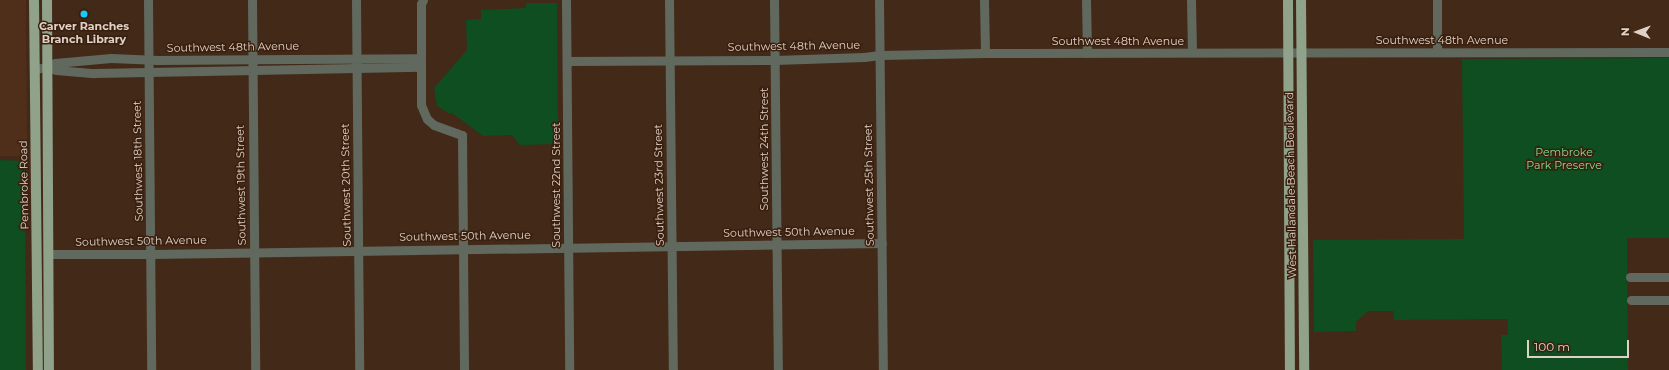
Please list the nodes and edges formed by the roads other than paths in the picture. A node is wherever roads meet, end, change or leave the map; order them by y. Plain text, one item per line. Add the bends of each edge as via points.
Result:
1 (34, 0) edge
2 (47, 0) edge
3 (148, 0) edge
4 (252, 0) edge
5 (356, 0) edge
6 (423, 0) edge
7 (566, 0) edge
8 (669, 0) edge
9 (774, 0) edge
10 (879, 0) edge
11 (984, 0) edge
12 (1086, 0) edge
13 (1191, 0) edge
14 (1288, 0) edge
15 (1301, 0) edge
16 (1437, 0) edge
17 (1192, 52) junction
18 (1289, 52) junction
19 (1301, 52) junction
20 (1437, 52) junction
21 (1669, 52) edge
22 (985, 53) junction
23 (1087, 53) junction
24 (880, 55) junction
25 (149, 58) junction
26 (357, 58) junction
27 (421, 58) junction
28 (252, 59) junction
29 (670, 60) junction
30 (775, 60) junction
31 (567, 62) junction
32 (47, 67) junction
33 (420, 67) junction
34 (35, 69) junction
35 (252, 70) junction
36 (357, 70) junction
37 (149, 72) junction
38 (36, 174) junction
39 (882, 243) junction
40 (776, 245) junction
41 (672, 246) junction
42 (568, 247) junction
43 (463, 248) junction
44 (359, 249) junction
45 (254, 252) junction
46 (49, 254) junction
47 (151, 254) junction
48 (37, 262) junction
49 (1630, 277) dead end
50 (1669, 277) edge
51 (1304, 286) junction
52 (1631, 300) dead end
53 (1669, 300) edge
54 (1290, 309) junction
55 (49, 325) junction
56 (38, 370) edge
57 (49, 370) edge
58 (151, 370) edge
59 (255, 370) edge
60 (360, 370) edge
61 (464, 370) edge
62 (569, 370) edge
63 (673, 370) edge
64 (778, 370) edge
65 (883, 370) edge
66 (1290, 370) edge
67 (1304, 370) edge

1 - 34 main road, Pembroke Road
2 - 32 main road
3 - 25 street, Southwest 18th Street
4 - 28 street, Southwest 19th Street
5 - 26 street, Southwest 20th Street
6 - 27 street
7 - 31 street, Southwest 22nd Street
8 - 29 street, Southwest 23rd Street
9 - 30 street, Southwest 24th Street
10 - 24 street, Southwest 25th Street
11 - 22 street
12 - 23 street
13 - 17 street
14 - 18 main road, West Hallandale Beach Boulevard
15 - 19 main road, West Hallandale Beach Boulevard
16 - 20 street
17 - 18 street, Southwest 48th Avenue
17 - 23 street, Southwest 48th Avenue
18 - 19 street, Southwest 48th Avenue
18 - 54 main road, West Hallandale Beach Boulevard
19 - 20 street, Southwest 48th Avenue
19 - 51 main road, West Hallandale Beach Boulevard
20 - 21 street, Southwest 48th Avenue
22 - 23 street, Southwest 48th Avenue
22 - 24 street, Southwest 48th Avenue
24 - 30 street, Southwest 48th Avenue
24 - 39 street, Southwest 25th Street
25 - 28 street, Southwest 48th Avenue
25 - 32 street, Southwest 48th Avenue via 55,63
25 - 37 street, Southwest 18th Street
26 - 27 street, Southwest 48th Avenue
26 - 28 street, Southwest 48th Avenue
26 - 36 street, Southwest 20th Street
27 - 33 street
28 - 35 street, Southwest 19th Street
29 - 30 street, Southwest 48th Avenue
29 - 31 street, Southwest 48th Avenue
29 - 41 street, Southwest 23rd Street
30 - 40 street, Southwest 24th Street
31 - 42 street, Southwest 22nd Street
32 - 34 street, Southwest 48th Avenue
32 - 37 street, Southwest 48th Avenue via 94,73
32 - 46 main road
33 - 36 street, Southwest 48th Avenue
33 - 43 street via 421,105 427,119 434,125 462,135
34 - 38 main road, Pembroke Road
35 - 36 street, Southwest 48th Avenue
35 - 37 street, Southwest 48th Avenue
35 - 45 street, Southwest 19th Street
36 - 44 street, Southwest 20th Street
37 - 47 street, Southwest 18th Street
38 - 46 main road via 41,188 42,239
38 - 48 main road, Pembroke Road
39 - 40 street, Southwest 50th Avenue
39 - 65 street, Southwest 25th Street
40 - 41 street, Southwest 50th Avenue
40 - 64 street, Southwest 24th Street
41 - 42 street, Southwest 50th Avenue
41 - 63 street, Southwest 23rd Street
42 - 43 street, Southwest 50th Avenue
42 - 62 street, Southwest 22nd Street
43 - 44 street, Southwest 50th Avenue
43 - 61 street
44 - 45 street, Southwest 50th Avenue
44 - 60 street, Southwest 20th Street
45 - 47 street, Southwest 50th Avenue
45 - 59 street, Southwest 19th Street
46 - 47 street, Southwest 50th Avenue
46 - 55 main road
47 - 58 street, Southwest 18th Street
48 - 55 main road via 42,273 43,307
48 - 56 main road, Pembroke Road
49 - 50 street
51 - 54 main road
51 - 67 main road, West Hallandale Beach Boulevard
52 - 53 street
54 - 66 main road, West Hallandale Beach Boulevard
55 - 57 main road

